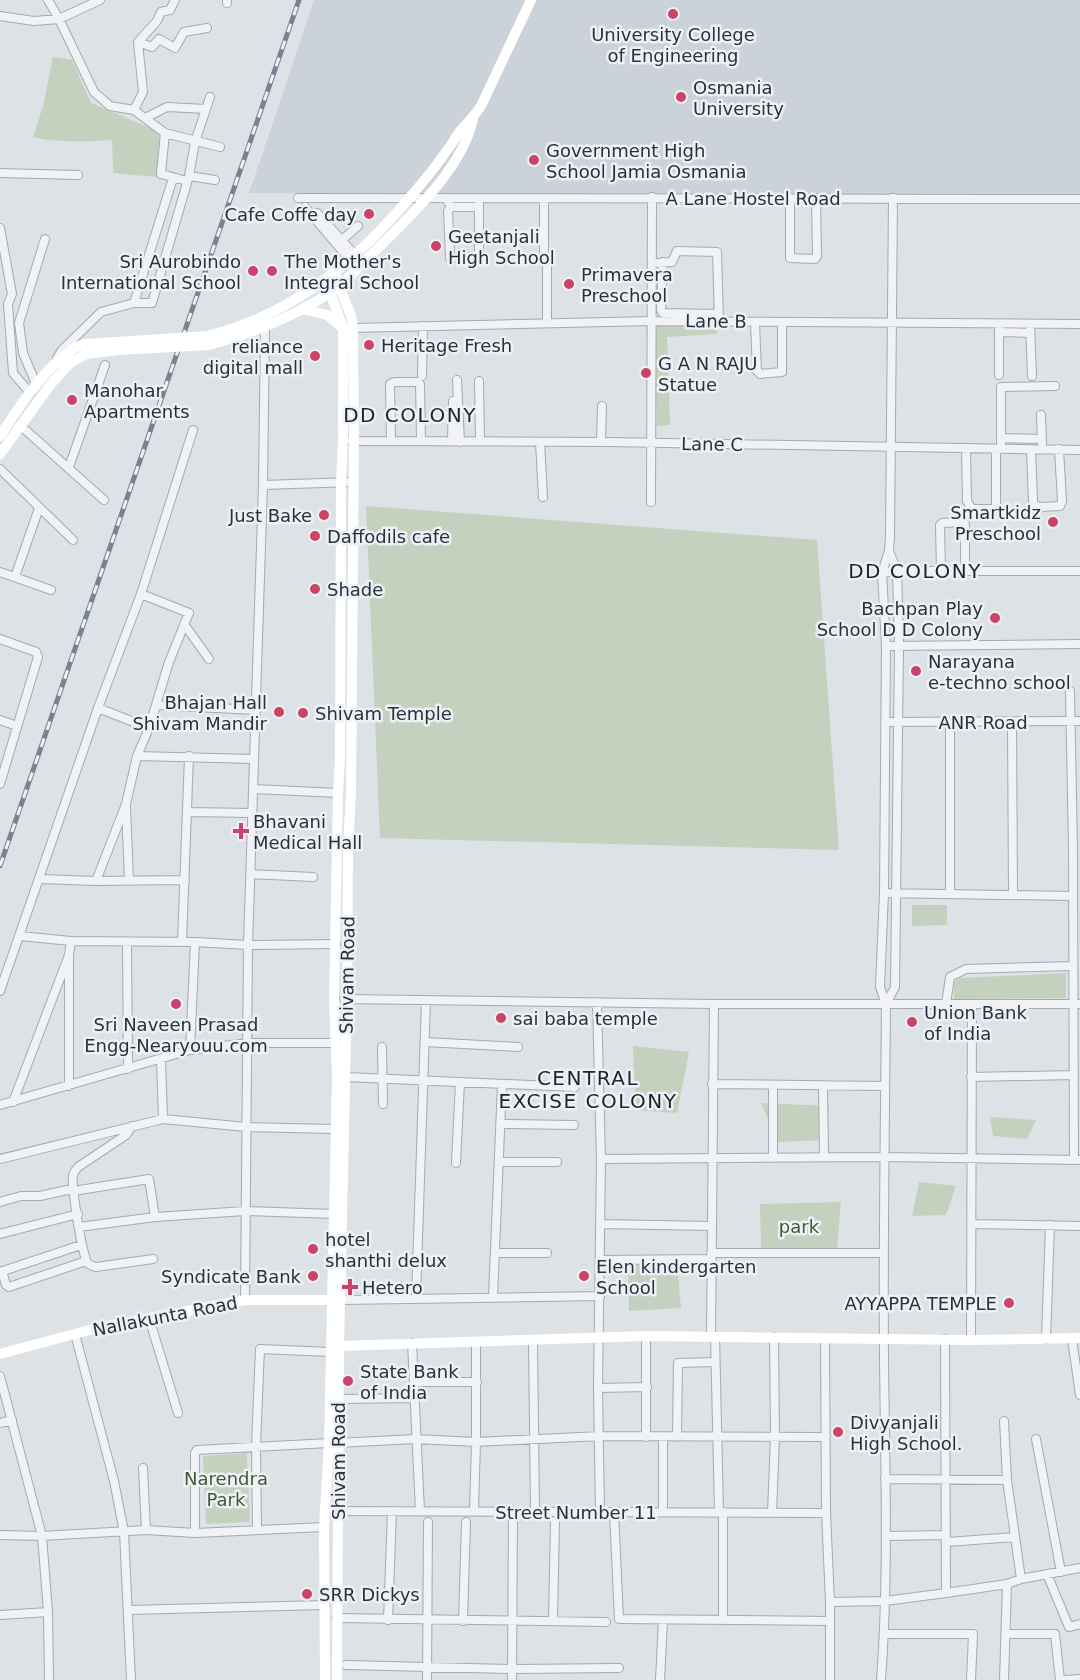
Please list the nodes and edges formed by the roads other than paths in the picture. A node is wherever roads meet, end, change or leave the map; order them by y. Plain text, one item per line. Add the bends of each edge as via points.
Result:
1 (48, 0) edge
2 (100, 0) edge
3 (175, 0) edge
4 (531, 0) edge
5 (0, 16) edge
6 (59, 19) junction
7 (207, 28) dead end
8 (138, 42) junction
9 (210, 97) dead end
10 (206, 109) junction
11 (134, 110) junction
12 (145, 118) junction
13 (473, 119) junction
14 (165, 133) junction
15 (195, 142) junction
16 (220, 147) dead end
17 (0, 173) edge
18 (78, 175) dead end
19 (173, 178) junction
20 (188, 179) junction
21 (215, 180) dead end
22 (411, 197) junction
23 (652, 197) junction
24 (298, 198) dead end
25 (426, 198) junction
26 (446, 198) junction
27 (478, 198) junction
28 (544, 198) junction
29 (790, 198) junction
30 (816, 198) junction
31 (893, 198) junction
32 (1080, 199) edge
33 (306, 207) dead end
34 (451, 207) junction
35 (479, 207) junction
36 (317, 213) dead end
37 (358, 226) dead end
38 (0, 228) edge
39 (45, 239) dead end
40 (342, 240) junction
41 (544, 251) dead end
42 (353, 257) junction
43 (548, 261) dead end
44 (663, 262) junction
45 (652, 263) junction
46 (335, 274) junction
47 (326, 281) junction
48 (341, 285) junction
49 (331, 292) junction
50 (134, 303) junction
51 (302, 309) junction
52 (719, 318) junction
53 (652, 321) junction
54 (754, 322) junction
55 (782, 322) junction
56 (547, 323) junction
57 (892, 323) junction
58 (1080, 324) edge
59 (258, 326) junction
60 (423, 326) junction
61 (348, 328) junction
62 (999, 328) junction
63 (1030, 328) junction
64 (67, 360) junction
65 (53, 365) junction
66 (105, 365) dead end
67 (999, 375) dead end
68 (422, 376) dead end
69 (1032, 376) dead end
70 (457, 380) dead end
71 (479, 381) dead end
72 (1056, 386) dead end
73 (33, 389) junction
74 (453, 397) dead end
75 (602, 406) dead end
76 (1041, 415) dead end
77 (21, 426) junction
78 (193, 430) dead end
79 (0, 436) edge
80 (1001, 438) junction
81 (1022, 438) junction
82 (1041, 439) junction
83 (349, 440) junction
84 (391, 441) junction
85 (421, 441) junction
86 (456, 441) junction
87 (480, 441) junction
88 (540, 442) junction
89 (601, 442) junction
90 (651, 442) junction
91 (891, 447) junction
92 (966, 448) junction
93 (999, 449) junction
94 (1022, 449) junction
95 (1031, 449) junction
96 (1041, 449) junction
97 (1059, 449) junction
98 (1080, 450) edge
99 (0, 454) edge
100 (69, 467) junction
101 (0, 469) edge
102 (341, 482) junction
103 (353, 482) junction
104 (263, 485) junction
105 (543, 497) dead end
106 (104, 500) dead end
107 (651, 502) dead end
108 (39, 508) junction
109 (73, 540) dead end
110 (889, 551) junction
111 (897, 571) junction
112 (941, 571) junction
113 (965, 571) junction
114 (1080, 571) edge
115 (0, 572) edge
116 (882, 573) junction
117 (15, 577) junction
118 (51, 590) dead end
119 (141, 594) junction
120 (184, 624) junction
121 (0, 639) edge
122 (1080, 644) edge
123 (886, 646) junction
124 (899, 646) junction
125 (209, 659) dead end
126 (1070, 691) dead end
127 (156, 705) junction
128 (98, 708) junction
129 (256, 710) junction
130 (0, 720) edge
131 (1071, 721) junction
132 (1080, 721) edge
133 (885, 722) junction
134 (897, 722) junction
135 (950, 722) junction
136 (1012, 722) junction
137 (17, 726) junction
138 (149, 728) junction
139 (137, 756) junction
140 (189, 756) junction
141 (254, 759) junction
142 (0, 784) edge
143 (253, 789) junction
144 (338, 793) junction
145 (126, 804) junction
146 (188, 812) junction
147 (252, 813) junction
148 (1077, 849) edge
149 (251, 874) junction
150 (313, 877) dead end
151 (40, 879) junction
152 (129, 880) junction
153 (185, 880) junction
154 (96, 881) junction
155 (884, 893) junction
156 (896, 893) junction
157 (950, 894) junction
158 (1013, 895) junction
159 (1073, 896) junction
160 (20, 936) junction
161 (71, 941) junction
162 (182, 942) junction
163 (195, 942) junction
164 (127, 943) junction
165 (336, 944) junction
166 (248, 945) junction
167 (69, 955) junction
168 (1072, 966) junction
169 (0, 991) edge
170 (334, 999) junction
171 (347, 999) junction
172 (426, 1000) junction
173 (597, 1002) junction
174 (714, 1004) junction
175 (886, 1004) junction
176 (946, 1004) junction
177 (972, 1004) junction
178 (1076, 1004) edge
179 (425, 1042) junction
180 (248, 1043) junction
181 (335, 1043) junction
182 (382, 1047) dead end
183 (518, 1047) dead end
184 (190, 1050) junction
185 (162, 1059) junction
186 (128, 1068) junction
187 (1074, 1075) junction
188 (345, 1077) junction
189 (972, 1077) junction
190 (382, 1078) junction
191 (423, 1081) junction
192 (460, 1082) junction
193 (502, 1084) junction
194 (712, 1084) junction
195 (772, 1085) junction
196 (823, 1085) junction
197 (69, 1086) junction
198 (885, 1086) junction
199 (575, 1087) dead end
200 (14, 1102) junction
201 (383, 1104) dead end
202 (0, 1105) edge
203 (163, 1119) junction
204 (501, 1124) junction
205 (574, 1125) dead end
206 (132, 1126) junction
207 (246, 1127) junction
208 (335, 1129) junction
209 (824, 1157) junction
210 (884, 1157) junction
211 (712, 1158) junction
212 (773, 1158) junction
213 (971, 1158) junction
214 (0, 1159) edge
215 (600, 1159) junction
216 (1077, 1160) edge
217 (557, 1161) dead end
218 (498, 1162) junction
219 (456, 1163) dead end
220 (73, 1191) junction
221 (0, 1202) edge
222 (245, 1211) junction
223 (78, 1214) junction
224 (334, 1214) junction
225 (155, 1217) junction
226 (600, 1224) junction
227 (971, 1224) junction
228 (1050, 1225) junction
229 (712, 1226) junction
230 (1080, 1226) edge
231 (79, 1227) junction
232 (0, 1234) edge
233 (81, 1245) junction
234 (495, 1253) junction
235 (547, 1253) dead end
236 (883, 1253) junction
237 (711, 1256) junction
238 (153, 1259) dead end
239 (600, 1260) junction
240 (86, 1261) junction
241 (1, 1271) edge
242 (600, 1296) junction
243 (493, 1297) junction
244 (416, 1298) junction
245 (245, 1300) junction
246 (336, 1300) junction
247 (149, 1318) junction
248 (75, 1334) junction
249 (646, 1336) junction
250 (713, 1336) junction
251 (600, 1337) junction
252 (774, 1337) junction
253 (825, 1338) junction
254 (1076, 1338) edge
255 (884, 1339) junction
256 (945, 1339) junction
257 (971, 1340) junction
258 (1046, 1340) junction
259 (533, 1341) junction
260 (476, 1342) junction
261 (412, 1343) junction
262 (334, 1349) junction
263 (0, 1353) edge
264 (715, 1362) junction
265 (0, 1376) edge
266 (414, 1382) junction
267 (477, 1382) junction
268 (646, 1387) junction
269 (598, 1388) junction
270 (1080, 1395) edge
271 (414, 1398) junction
272 (339, 1399) junction
273 (178, 1413) dead end
274 (12, 1420) junction
275 (1004, 1421) dead end
276 (0, 1423) edge
277 (600, 1436) junction
278 (717, 1436) junction
279 (646, 1437) junction
280 (663, 1437) junction
281 (677, 1437) junction
282 (775, 1437) junction
283 (826, 1437) junction
284 (415, 1439) junction
285 (1036, 1439) dead end
286 (534, 1440) junction
287 (476, 1442) junction
288 (334, 1443) junction
289 (256, 1446) junction
290 (143, 1468) dead end
291 (885, 1479) junction
292 (946, 1480) junction
293 (1007, 1480) junction
294 (325, 1510) junction
295 (338, 1510) junction
296 (392, 1511) junction
297 (420, 1511) junction
298 (474, 1511) junction
299 (513, 1511) junction
300 (535, 1511) junction
301 (600, 1512) junction
302 (614, 1512) junction
303 (663, 1512) junction
304 (721, 1512) junction
305 (772, 1513) junction
306 (826, 1513) junction
307 (555, 1521) dead end
308 (428, 1522) dead end
309 (466, 1522) dead end
310 (324, 1527) junction
311 (257, 1529) junction
312 (146, 1530) junction
313 (124, 1532) junction
314 (195, 1533) junction
315 (0, 1535) edge
316 (42, 1536) junction
317 (886, 1536) junction
318 (1015, 1537) junction
319 (946, 1539) junction
320 (1080, 1568) edge
321 (1060, 1572) junction
322 (1047, 1574) junction
323 (1021, 1579) junction
324 (1007, 1584) junction
325 (946, 1593) junction
326 (885, 1600) junction
327 (830, 1602) junction
328 (325, 1605) junction
329 (128, 1610) junction
330 (48, 1612) junction
331 (0, 1615) edge
332 (337, 1618) junction
333 (723, 1619) junction
334 (388, 1620) junction
335 (426, 1620) junction
336 (463, 1620) junction
337 (663, 1620) junction
338 (830, 1621) junction
339 (514, 1622) junction
340 (553, 1622) junction
341 (606, 1622) dead end
342 (1080, 1624) edge
343 (1069, 1627) junction
344 (885, 1634) junction
345 (1007, 1634) junction
346 (1055, 1634) junction
347 (346, 1665) dead end
348 (426, 1667) junction
349 (619, 1668) dead end
350 (513, 1669) junction
351 (1080, 1679) edge
352 (49, 1680) edge
353 (130, 1680) edge
354 (325, 1680) edge
355 (337, 1680) edge
356 (427, 1680) edge
357 (512, 1680) edge
358 (660, 1680) edge
359 (830, 1680) edge
360 (881, 1680) edge
361 (971, 1680) edge
362 (1004, 1680) edge
363 (1060, 1680) edge
364 (1065, 1680) edge

1 - 6 street
2 - 6 street
3 - 8 street
4 - 13 main road
5 - 6 street via 34,21
6 - 11 street via 97,98 110,106
7 - 8 street via 184,32 176,48 159,39 152,47
8 - 11 street via 143,92
9 - 10 street
10 - 12 street via 167,107
10 - 15 street
11 - 12 street
12 - 14 street
13 - 22 main road
13 - 25 main road via 458,157
14 - 15 street
14 - 19 street via 161,173
15 - 16 street
15 - 20 street
17 - 18 street
19 - 20 street
19 - 50 street
20 - 21 street
20 - 50 street via 152,303
22 - 24 street, A Lane Hostel Road
22 - 25 street, A Lane Hostel Road
22 - 42 main road
23 - 28 street, A Lane Hostel Road
23 - 29 street, A Lane Hostel Road
23 - 45 street
25 - 26 street, A Lane Hostel Road
25 - 48 main road
26 - 27 street, A Lane Hostel Road
26 - 34 street
27 - 28 street, A Lane Hostel Road
27 - 35 street
28 - 41 street
29 - 30 street, A Lane Hostel Road
29 - 30 street via 790,258 815,259
30 - 31 street, A Lane Hostel Road
31 - 32 street, A Lane Hostel Road
31 - 57 street
33 - 42 street
34 - 35 street
34 - 35 street via 450,258 479,256
36 - 40 street
37 - 40 street
38 - 73 street via 12,294 8,304 13,373
39 - 73 street via 19,323 22,353
40 - 42 street
42 - 46 main road
43 - 56 street
44 - 45 street
44 - 52 street via 662,312
44 - 52 street via 673,261 677,251 717,252
45 - 53 street
46 - 47 main road
46 - 48 main road, Shivam Road
47 - 49 main road, Shivam Road
47 - 59 main road
48 - 49 main road
48 - 61 main road, Shivam Road
49 - 51 main road
49 - 61 main road, Shivam Road
50 - 65 street via 101,312 62,350
51 - 59 main road
51 - 61 main road via 327,315
52 - 53 street, Lane B
52 - 54 street, Lane B
53 - 56 street, Lane B
53 - 90 street
54 - 55 street, Lane B
54 - 55 street via 760,374 780,374 783,370
55 - 57 street, Lane B
56 - 60 street, Lane B
57 - 62 street, Lane B
57 - 91 street
58 - 63 street, Lane B
59 - 64 main road, bridge via 207,336 86,344 76,347
59 - 104 street
60 - 61 street, Lane B
60 - 68 street
61 - 83 main road, Shivam Road
62 - 63 street, Lane B
62 - 67 street
63 - 69 street
64 - 65 main road
64 - 77 main road
65 - 73 main road
66 - 100 street
70 - 86 street
71 - 87 street
72 - 80 street via 1001,387
73 - 79 main road
74 - 86 street
75 - 89 street
76 - 82 street
77 - 99 main road
77 - 100 street
78 - 119 street
80 - 81 street
80 - 93 street
81 - 82 street
81 - 94 street
82 - 96 street
83 - 84 street, Lane C
83 - 102 main road, Shivam Road
83 - 103 main road, Shivam Road
84 - 85 street, Lane C
84 - 85 street via 390,384 395,381 420,384
85 - 86 street, Lane C
86 - 87 street, Lane C
87 - 88 street, Lane C
88 - 89 street, Lane C
88 - 105 street
89 - 90 street, Lane C
90 - 91 street, Lane C
90 - 107 street
91 - 92 street, Lane C
91 - 110 street
92 - 93 street, Lane C
92 - 93 street via 966,501 972,509 996,506
93 - 94 street, Lane C
94 - 95 street, Lane C
95 - 96 street, Lane C
95 - 97 street via 1033,501 1034,506 1041,507 1059,506 1062,501
96 - 97 street, Lane C
97 - 98 street, Lane C
100 - 106 street
101 - 108 street
102 - 103 street
102 - 104 street
102 - 144 main road, Shivam Road
103 - 171 main road, Shivam Road
104 - 129 street
108 - 109 street
108 - 117 street
110 - 111 street
110 - 116 street
111 - 112 street
111 - 116 street
111 - 124 street
112 - 113 street
112 - 113 street via 940,525 962,522
113 - 114 street
115 - 117 street
116 - 123 street
117 - 118 street
119 - 120 street via 189,612
119 - 128 street
120 - 125 street
120 - 127 street
121 - 137 street via 38,656
122 - 124 street
123 - 124 street
123 - 133 street
124 - 134 street
126 - 131 street
127 - 129 street
127 - 138 street
128 - 138 street
128 - 151 street
129 - 141 street
130 - 137 street
131 - 132 street, ANR Road
131 - 136 street, ANR Road
131 - 148 street
133 - 134 street, ANR Road
133 - 155 street
134 - 135 street, ANR Road
134 - 156 street
135 - 136 street, ANR Road
135 - 157 street
136 - 158 street
137 - 142 street
138 - 139 street
139 - 140 street
139 - 145 street
140 - 141 street
140 - 146 street
141 - 143 street
143 - 144 street
143 - 147 street
144 - 165 main road, Shivam Road
145 - 152 street
145 - 154 street
146 - 147 street
146 - 153 street
147 - 149 street
148 - 159 street
149 - 150 street
149 - 166 street
151 - 154 street
151 - 160 street
152 - 153 street
152 - 154 street
153 - 162 street
155 - 156 street
155 - 175 street via 880,987
156 - 157 street
156 - 175 street via 895,987
157 - 158 street
158 - 159 street
159 - 168 street
160 - 161 street
160 - 169 street
161 - 164 street
161 - 167 street
162 - 163 street
162 - 164 street
163 - 166 street
163 - 184 street
164 - 186 street
165 - 166 street
165 - 170 main road, Shivam Road
166 - 180 street
167 - 197 street
167 - 200 street
168 - 176 street via 966,969 950,977
168 - 178 street
170 - 171 street
170 - 181 main road, Shivam Road
171 - 172 street
171 - 188 main road, Shivam Road
172 - 173 street
172 - 179 street
173 - 174 street
173 - 215 street
174 - 175 street
174 - 194 street
175 - 176 street
175 - 198 street
176 - 177 street
177 - 178 street
177 - 189 street
178 - 187 street
179 - 183 street
179 - 191 street
180 - 181 street
180 - 184 street
180 - 207 street
181 - 208 main road, Shivam Road
182 - 190 street
184 - 185 street
185 - 186 street
185 - 203 street
186 - 197 street
187 - 189 street
187 - 216 street
188 - 190 street
188 - 246 main road, Shivam Road
189 - 213 street
190 - 191 street
190 - 201 street
191 - 192 street
191 - 244 street
192 - 193 street
192 - 219 street
193 - 199 street
193 - 204 street
194 - 195 street
194 - 211 street
195 - 196 street
195 - 212 street
196 - 198 street
196 - 209 street
197 - 200 street
198 - 210 street
200 - 202 street
203 - 206 street
203 - 207 street
204 - 205 street
204 - 218 street
206 - 214 street
206 - 220 street via 126,1135 78,1167 73,1175
207 - 208 street
207 - 222 street
208 - 224 main road, Shivam Road
209 - 210 street
209 - 212 street
210 - 213 street
210 - 236 street
211 - 212 street
211 - 215 street
211 - 229 street
213 - 216 street
213 - 227 street
215 - 226 street
217 - 218 street
218 - 234 street
220 - 221 street
220 - 223 street
220 - 225 street via 149,1179
222 - 224 street
222 - 225 street
222 - 245 street
223 - 231 street
223 - 232 street
224 - 246 main road, Shivam Road
225 - 231 street
226 - 229 street
226 - 239 street
227 - 228 street
227 - 257 street
228 - 230 street
228 - 258 street
229 - 237 street
231 - 233 street
233 - 240 street
233 - 241 street
234 - 235 street
234 - 243 street
236 - 237 street
236 - 255 street
237 - 239 street
237 - 250 street
238 - 240 street via 96,1267
239 - 242 street
240 - 241 street via 9,1287
242 - 243 street
242 - 251 street
243 - 244 street
244 - 246 street
245 - 246 main road, Nallakunta Road
245 - 247 main road, Nallakunta Road
246 - 262 main road, Shivam Road
247 - 248 main road, Nallakunta Road
247 - 273 street
248 - 263 main road, Nallakunta Road
248 - 313 street
249 - 250 main road
249 - 251 main road
249 - 268 street
250 - 252 main road
250 - 264 street
251 - 259 main road
251 - 269 street
252 - 253 main road
252 - 282 street
253 - 255 main road
253 - 283 street
254 - 258 main road
254 - 270 street
255 - 256 main road
255 - 291 street
256 - 257 main road
256 - 292 street
257 - 258 main road
259 - 260 main road
259 - 286 street
260 - 261 main road
260 - 267 street
261 - 262 main road
261 - 266 street
262 - 272 main road, Shivam Road
262 - 288 main road, Shivam Road
262 - 289 street via 260,1349
264 - 278 street
264 - 281 street via 678,1363
265 - 274 street
266 - 267 street
266 - 271 street
267 - 287 street
268 - 269 street
268 - 279 street
269 - 277 street
271 - 272 street
271 - 284 street
272 - 288 main road, Shivam Road
274 - 276 street
274 - 316 street
275 - 293 street
277 - 279 street
277 - 286 street
277 - 301 street
278 - 281 street
278 - 282 street
278 - 304 street
279 - 280 street
280 - 281 street
280 - 303 street
282 - 283 street
282 - 305 street
283 - 306 street
284 - 287 street
284 - 288 street
284 - 297 street
285 - 321 street
286 - 287 street
286 - 300 street
287 - 298 street
288 - 289 street
288 - 294 main road, Shivam Road
288 - 295 main road, Shivam Road
289 - 311 street
289 - 314 street via 196,1451
290 - 312 street
291 - 292 street
291 - 317 street
292 - 293 street
292 - 319 street
293 - 318 street
294 - 295 street, Street Number 11
294 - 310 main road, Shivam Road
295 - 296 street, Street Number 11
295 - 332 main road, Shivam Road
296 - 297 street, Street Number 11
296 - 334 street
297 - 298 street, Street Number 11
298 - 299 street, Street Number 11
299 - 300 street, Street Number 11
299 - 339 street
300 - 301 street, Street Number 11
301 - 302 street, Street Number 11
302 - 303 street, Street Number 11
302 - 337 street via 619,1619
303 - 304 street, Street Number 11
304 - 305 street, Street Number 11
304 - 333 street
305 - 306 street, Street Number 11
306 - 327 street
307 - 340 street
308 - 335 street
309 - 336 street
310 - 311 street
310 - 328 main road, Shivam Road
311 - 314 street
312 - 313 street
312 - 314 street
313 - 316 street
313 - 329 street
315 - 316 street
316 - 330 street
317 - 319 street
317 - 326 street
318 - 319 street
318 - 323 street
319 - 325 street
320 - 321 street
321 - 322 street
322 - 323 street
322 - 343 street
323 - 324 street
324 - 325 street
324 - 345 street
325 - 326 street
326 - 327 street
326 - 344 street
327 - 338 street
328 - 329 street
328 - 354 main road, Shivam Road
329 - 353 street
330 - 331 street
330 - 352 street
332 - 334 street
332 - 355 main road, Shivam Road
333 - 337 street
333 - 338 street
334 - 335 street
335 - 336 street
335 - 348 street
336 - 339 street
337 - 358 street
338 - 359 street
339 - 340 street
339 - 350 street
340 - 341 street
342 - 343 street
343 - 346 street
344 - 360 street
344 - 361 street via 973,1634
345 - 346 street
345 - 362 street
346 - 363 street
347 - 348 street
348 - 350 street
348 - 356 street
349 - 350 street
350 - 357 street
351 - 364 street

